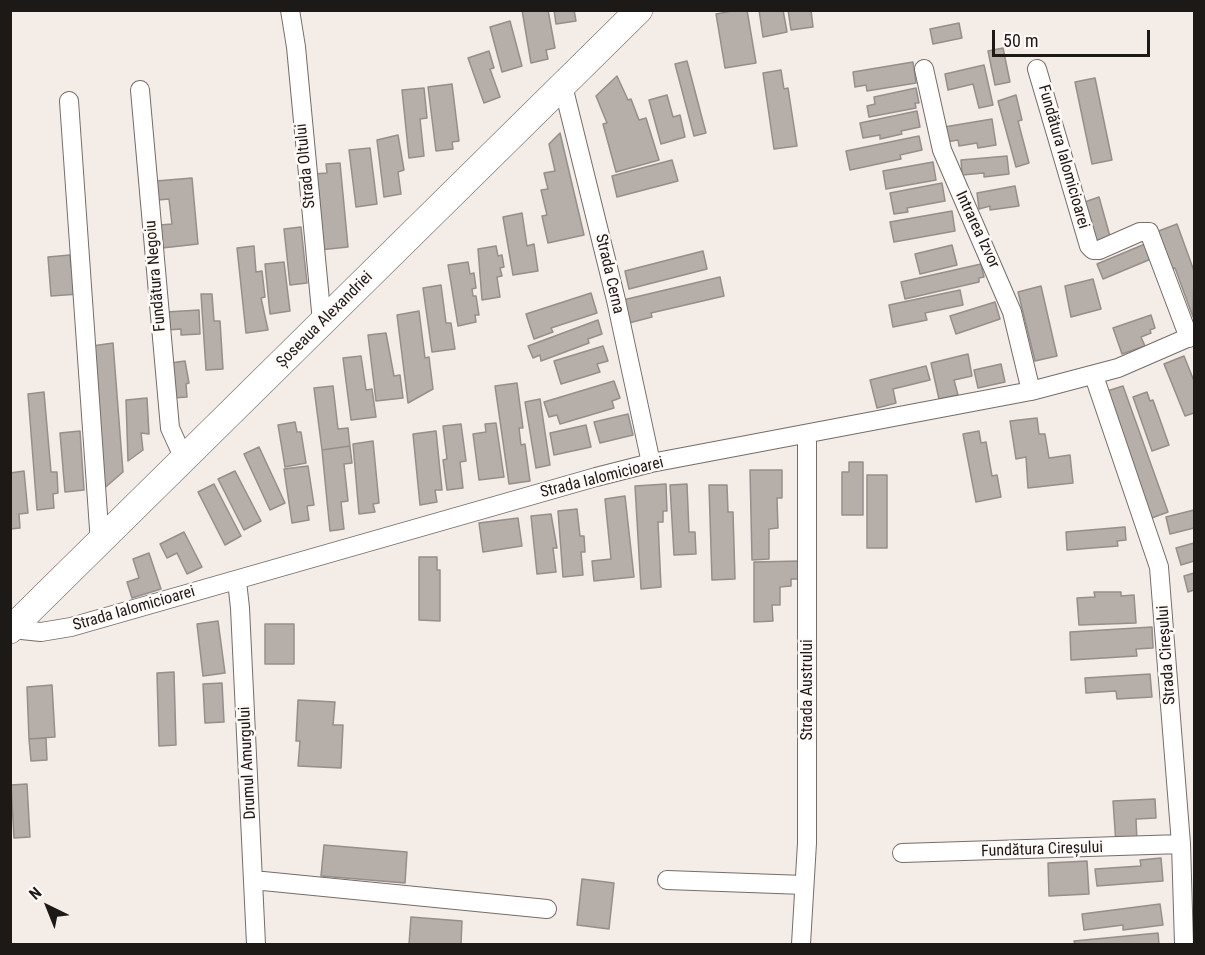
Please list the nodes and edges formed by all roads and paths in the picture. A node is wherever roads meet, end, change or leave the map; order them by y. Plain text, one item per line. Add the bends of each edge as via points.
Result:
1 (290, 10) edge
2 (639, 10) edge
3 (924, 69) dead end
4 (1037, 69) dead end
5 (563, 86) junction
6 (140, 90) dead end
7 (69, 101) dead end
8 (322, 322) junction
9 (1192, 336) edge
10 (1094, 376) junction
11 (1031, 391) junction
12 (807, 434) junction
13 (184, 459) junction
14 (651, 463) junction
15 (100, 543) junction
16 (237, 581) junction
17 (11, 630) edge
18 (1181, 844) junction
19 (902, 854) dead end
20 (253, 880) junction
21 (667, 880) dead end
22 (804, 885) junction
23 (1190, 906) edge
24 (547, 909) dead end
25 (256, 945) edge
26 (801, 945) edge
27 (1184, 945) edge

1 - 8 street, Strada Oltului
2 - 5 main road, Șoseaua Alexandriei
3 - 11 street, Intrarea Izvor via 942,150 1012,312
4 - 9 street, Fundătura Ialomicioarei via 1089,246 1099,250 1140,232 1149,232
5 - 8 main road, Șoseaua Alexandriei
5 - 14 street, Strada Cerna
6 - 13 street, Fundătura Negoiu via 170,428
7 - 15 street
8 - 13 main road, Șoseaua Alexandriei
9 - 10 street, Strada Ialomicioarei
10 - 11 street, Strada Ialomicioarei
10 - 18 street, Strada Cireșului via 1159,567
11 - 12 street, Strada Ialomicioarei
12 - 14 street, Strada Ialomicioarei
12 - 22 street, Strada Austrului via 809,619
13 - 15 main road, Șoseaua Alexandriei
14 - 16 street, Strada Ialomicioarei
15 - 17 main road, Șoseaua Alexandriei
16 - 17 street, Strada Ialomicioarei via 57,631
16 - 20 street, Drumul Amurgului
18 - 19 street, Fundătura Cireșului
18 - 23 street, Strada Cireșului
20 - 24 street
20 - 25 street, Drumul Amurgului
21 - 22 street
22 - 26 street, Strada Austrului
23 - 27 street, Strada Cireșului

